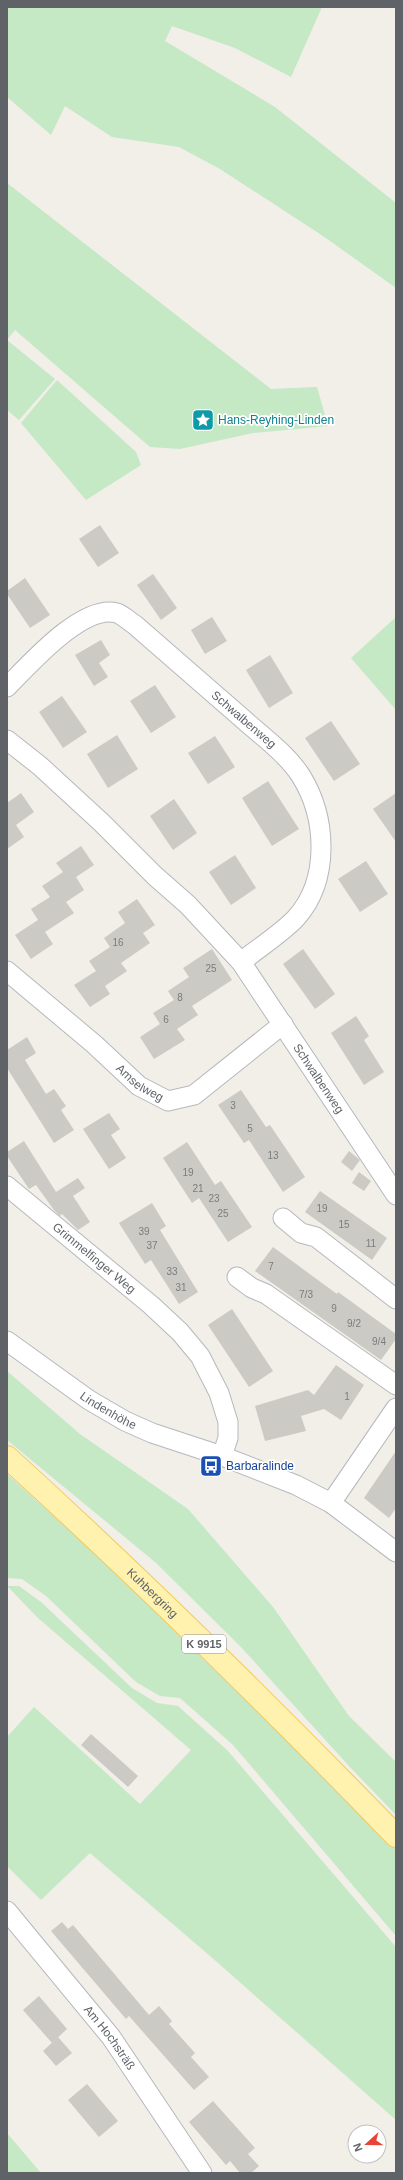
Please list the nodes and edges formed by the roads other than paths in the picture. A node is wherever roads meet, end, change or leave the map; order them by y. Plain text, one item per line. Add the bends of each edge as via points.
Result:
1 (7, 687) edge
2 (7, 740) edge
3 (241, 962) junction
4 (7, 971) edge
5 (283, 1024) junction
6 (7, 1186) edge
7 (396, 1196) edge
8 (283, 1218) dead end
9 (237, 1277) dead end
10 (396, 1299) edge
11 (7, 1341) edge
12 (396, 1385) edge
13 (396, 1408) edge
14 (222, 1456) junction
15 (7, 1457) edge
16 (331, 1504) junction
17 (396, 1552) edge
18 (396, 1836) edge
19 (7, 1911) edge
20 (202, 2173) edge

1 - 3 street, Schwalbenweg via 42,652 79,622 100,612 118,614 135,625 263,737 301,776 313,802 321,832 321,861 312,893 296,918
2 - 3 street, Schwalbenweg via 40,766 188,905
3 - 5 street, Schwalbenweg
4 - 5 street, Amselweg via 94,1044 139,1086 168,1101 194,1095
5 - 7 street, Schwalbenweg
6 - 14 street, Grimmelfinger Weg via 151,1305 180,1332 200,1356 219,1393 228,1422 228,1438
8 - 10 street via 301,1233 316,1237
9 - 12 street via 266,1294
11 - 14 street, Lindenhöhe via 83,1396 125,1421 152,1433
13 - 16 street
14 - 16 street, Lindenhöhe via 296,1485
15 - 18 main road, Kuhbergring / K 9915 via 71,1515 298,1736
16 - 17 street, Lindenhöhe
19 - 20 street, Am Hochsträß via 111,2037

